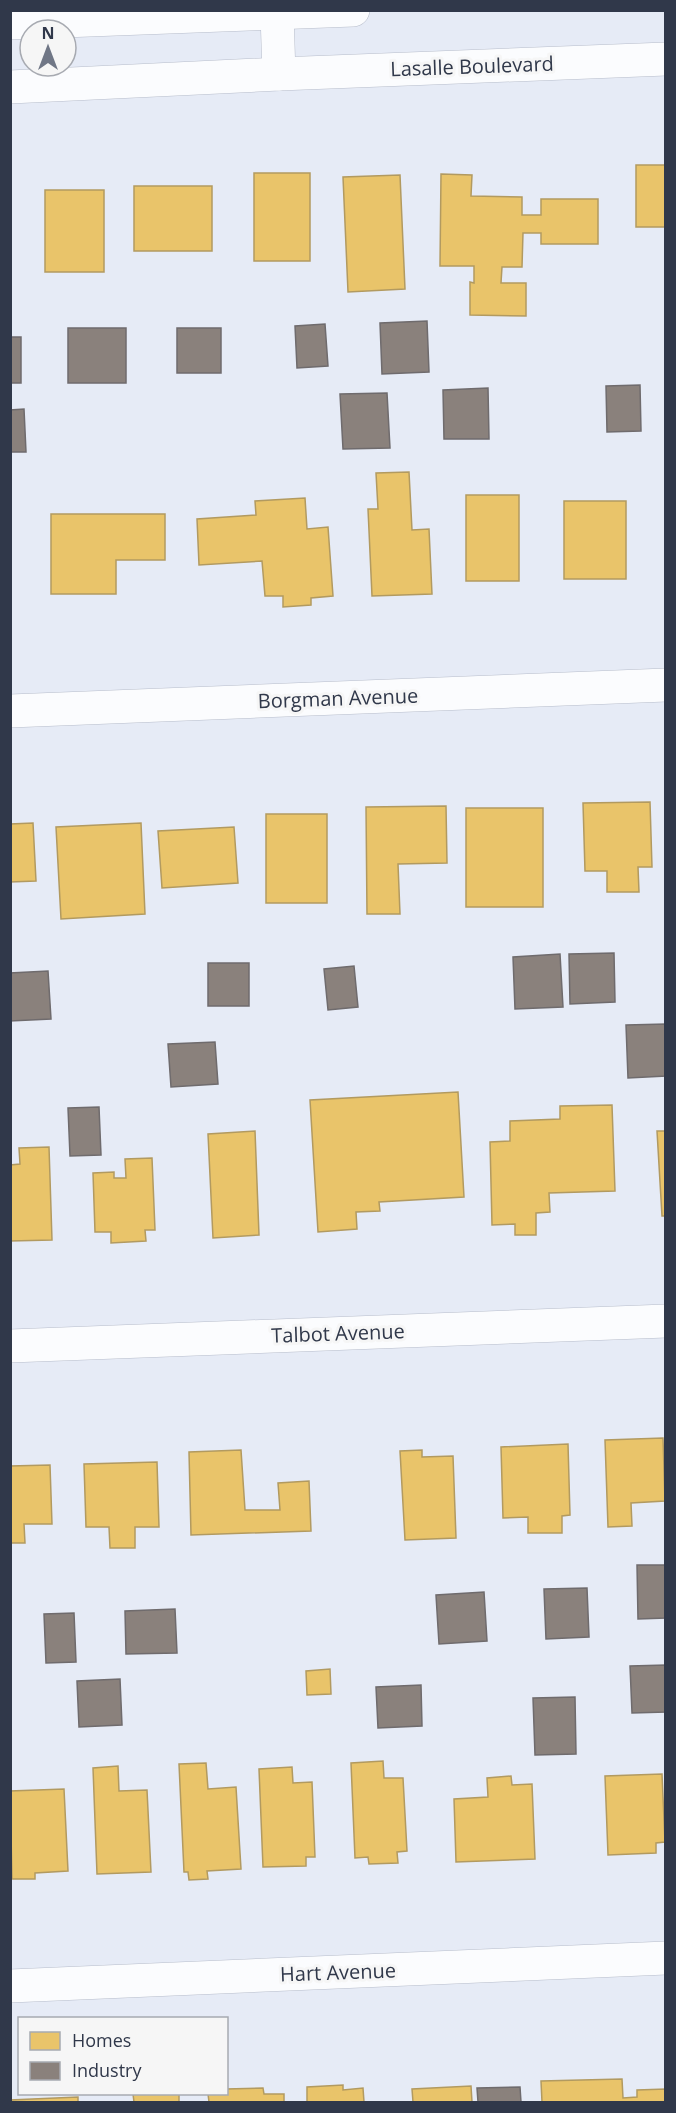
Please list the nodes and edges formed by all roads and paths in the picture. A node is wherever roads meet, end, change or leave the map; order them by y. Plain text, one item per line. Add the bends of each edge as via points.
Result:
1 (353, 10) edge
2 (277, 14) junction
3 (10, 23) edge
4 (666, 59) edge
5 (279, 74) junction
6 (10, 87) edge
7 (666, 685) edge
8 (10, 711) edge
9 (666, 1321) edge
10 (10, 1346) edge
11 (666, 1958) edge
12 (10, 1986) edge

1 - 2 street
2 - 3 street
2 - 5 street
4 - 5 street, Lasalle Boulevard
5 - 6 street, Lasalle Boulevard
7 - 8 street, Borgman Avenue
9 - 10 street, Talbot Avenue
11 - 12 street, Hart Avenue

